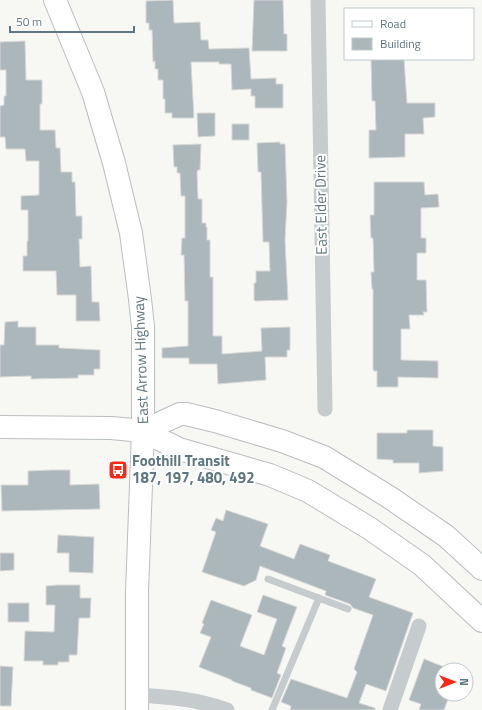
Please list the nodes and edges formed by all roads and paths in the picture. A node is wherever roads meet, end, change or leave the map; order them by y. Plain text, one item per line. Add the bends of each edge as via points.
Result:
1 (55, 0) edge
2 (318, 0) edge
3 (325, 409) dead end
4 (0, 427) edge
5 (142, 431) junction
6 (482, 569) edge
7 (268, 579) dead end
8 (319, 598) junction
9 (348, 609) dead end
10 (482, 621) edge
11 (420, 626) dead end
12 (137, 703) edge
13 (227, 710) edge
14 (272, 710) edge
15 (390, 710) edge

1 - 5 main road, East Arrow Highway via 92,92 114,163 131,233 142,327
2 - 3 street, East Elder Drive
4 - 5 main road
5 - 6 main road via 180,414 186,414 282,440 324,457 389,496 446,536
5 - 10 main road via 179,449 270,476 308,491 370,528 422,565
5 - 12 main road, East Arrow Highway via 137,592
7 - 8 lane
8 - 9 lane
8 - 14 lane
11 - 15 street
12 - 13 street via 191,700

